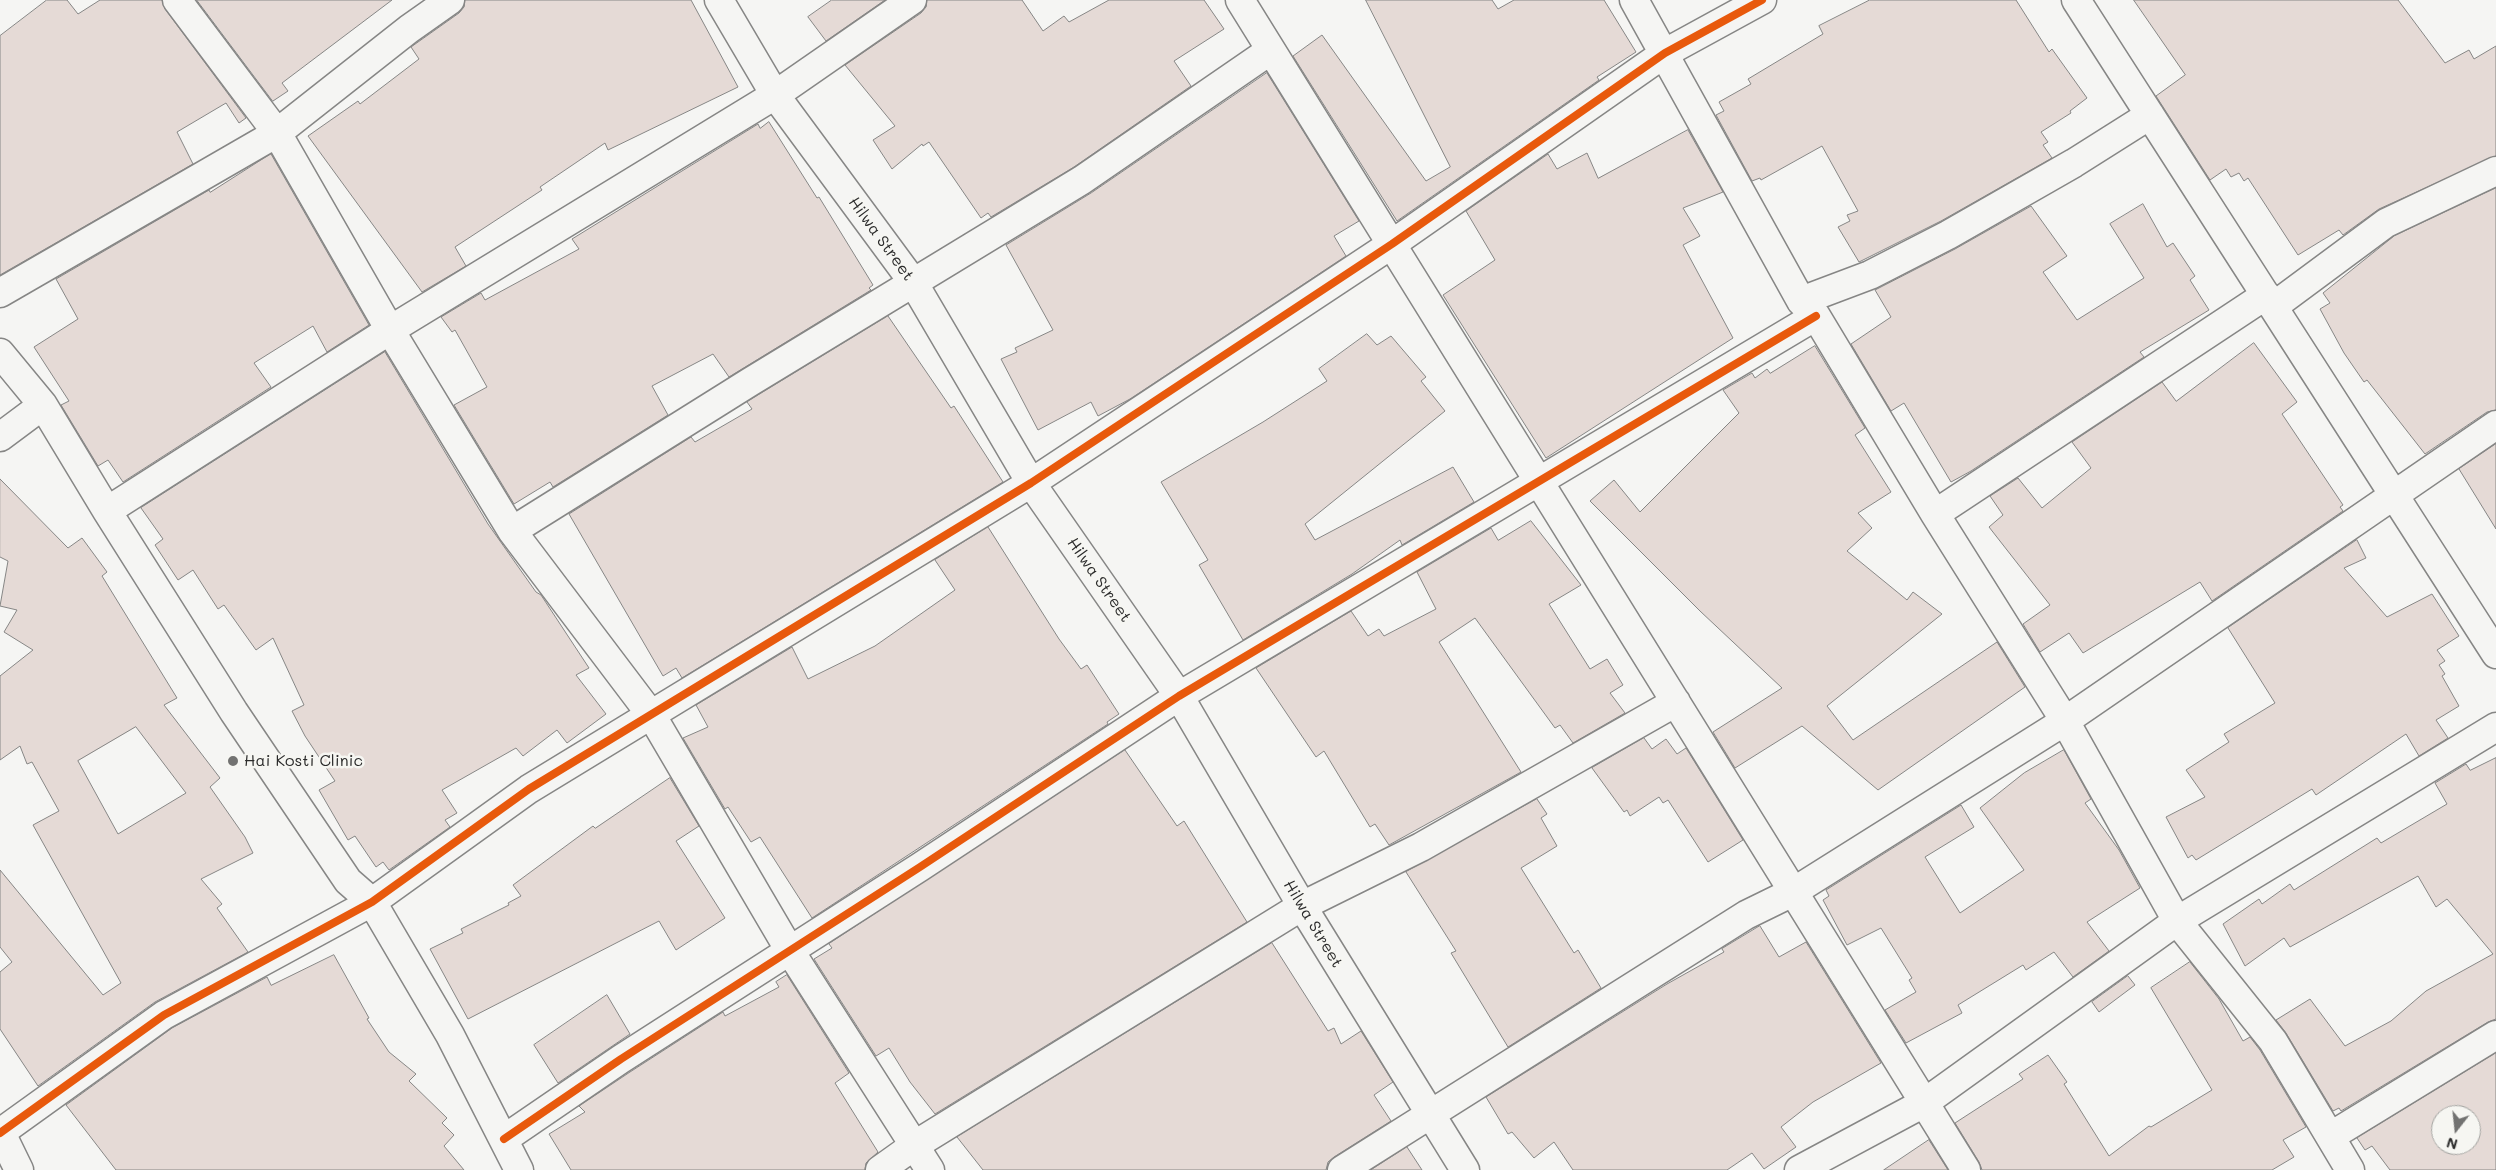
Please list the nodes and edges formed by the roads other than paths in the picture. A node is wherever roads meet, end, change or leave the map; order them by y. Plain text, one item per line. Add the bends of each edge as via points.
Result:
1 (177, 0) edge
2 (450, 0) edge
3 (719, 0) edge
4 (912, 0) edge
5 (1240, 0) edge
6 (1634, 0) edge
7 (1762, 0) edge
8 (2076, 0) edge
9 (1271, 50) junction
10 (1665, 53) junction
11 (775, 95) junction
12 (2150, 115) junction
13 (277, 132) junction
14 (2496, 171) edge
15 (1392, 244) junction
16 (913, 282) junction
17 (0, 293) edge
18 (2270, 301) junction
19 (1809, 308) junction
20 (390, 330) junction
21 (0, 353) edge
22 (43, 405) junction
23 (2496, 425) edge
24 (0, 437) edge
25 (1539, 481) junction
26 (1031, 483) junction
27 (2394, 495) junction
28 (107, 511) junction
29 (1935, 514) junction
30 (512, 531) junction
31 (2496, 654) edge
32 (1179, 696) junction
33 (1676, 702) junction
34 (652, 716) junction
35 (2065, 721) junction
36 (2496, 727) edge
37 (1793, 892) junction
38 (372, 902) junction
39 (1302, 906) junction
40 (2177, 921) junction
41 (790, 951) junction
42 (2496, 1035) edge
43 (1924, 1103) junction
44 (1430, 1116) junction
45 (0, 1132) edge
46 (2330, 1136) junction
47 (504, 1140) junction
48 (914, 1146) junction
49 (19, 1170) edge
50 (519, 1170) edge
51 (880, 1170) edge
52 (930, 1170) edge
53 (1342, 1170) edge
54 (1465, 1170) edge
55 (1799, 1170) edge
56 (1966, 1170) edge
57 (2350, 1170) edge

1 - 13 street
2 - 13 street
3 - 11 street, Hilwa Street
4 - 11 street
5 - 9 street
6 - 10 street
7 - 10 street
8 - 12 street
9 - 15 street
9 - 16 street via 1082,180
10 - 15 street
10 - 19 street
11 - 16 street, Hilwa Street
11 - 20 street
12 - 18 street
12 - 19 street via 1948,235
13 - 17 street
13 - 20 street
14 - 18 street via 2386,223
15 - 25 street
15 - 26 street
16 - 26 street, Hilwa Street
16 - 30 street
18 - 27 street
18 - 29 street
19 - 25 street
19 - 29 street
20 - 28 street
20 - 30 street
21 - 22 street
22 - 24 street
22 - 28 street
23 - 27 street
25 - 32 street
25 - 33 street
26 - 32 street, Hilwa Street
26 - 34 street
27 - 31 street
27 - 35 street
28 - 38 street via 234,712 343,873
29 - 35 street
30 - 34 street
32 - 39 street, Hilwa Street
32 - 41 street
33 - 37 street
33 - 39 street via 1421,847
34 - 38 street via 529,789
34 - 41 street
35 - 37 street
35 - 40 street
36 - 40 street
37 - 43 street
37 - 44 street via 1746,915
38 - 45 street via 164,1015
38 - 47 street via 450,1035
39 - 44 street, Hilwa Street
39 - 48 street
40 - 43 street
40 - 46 street via 2273,1041
41 - 47 street via 621,1059
41 - 48 street
42 - 46 street
43 - 55 street
43 - 56 street
44 - 53 street
44 - 54 street, Hilwa Street
45 - 49 street
46 - 57 street
47 - 50 street
48 - 51 street
48 - 52 street

